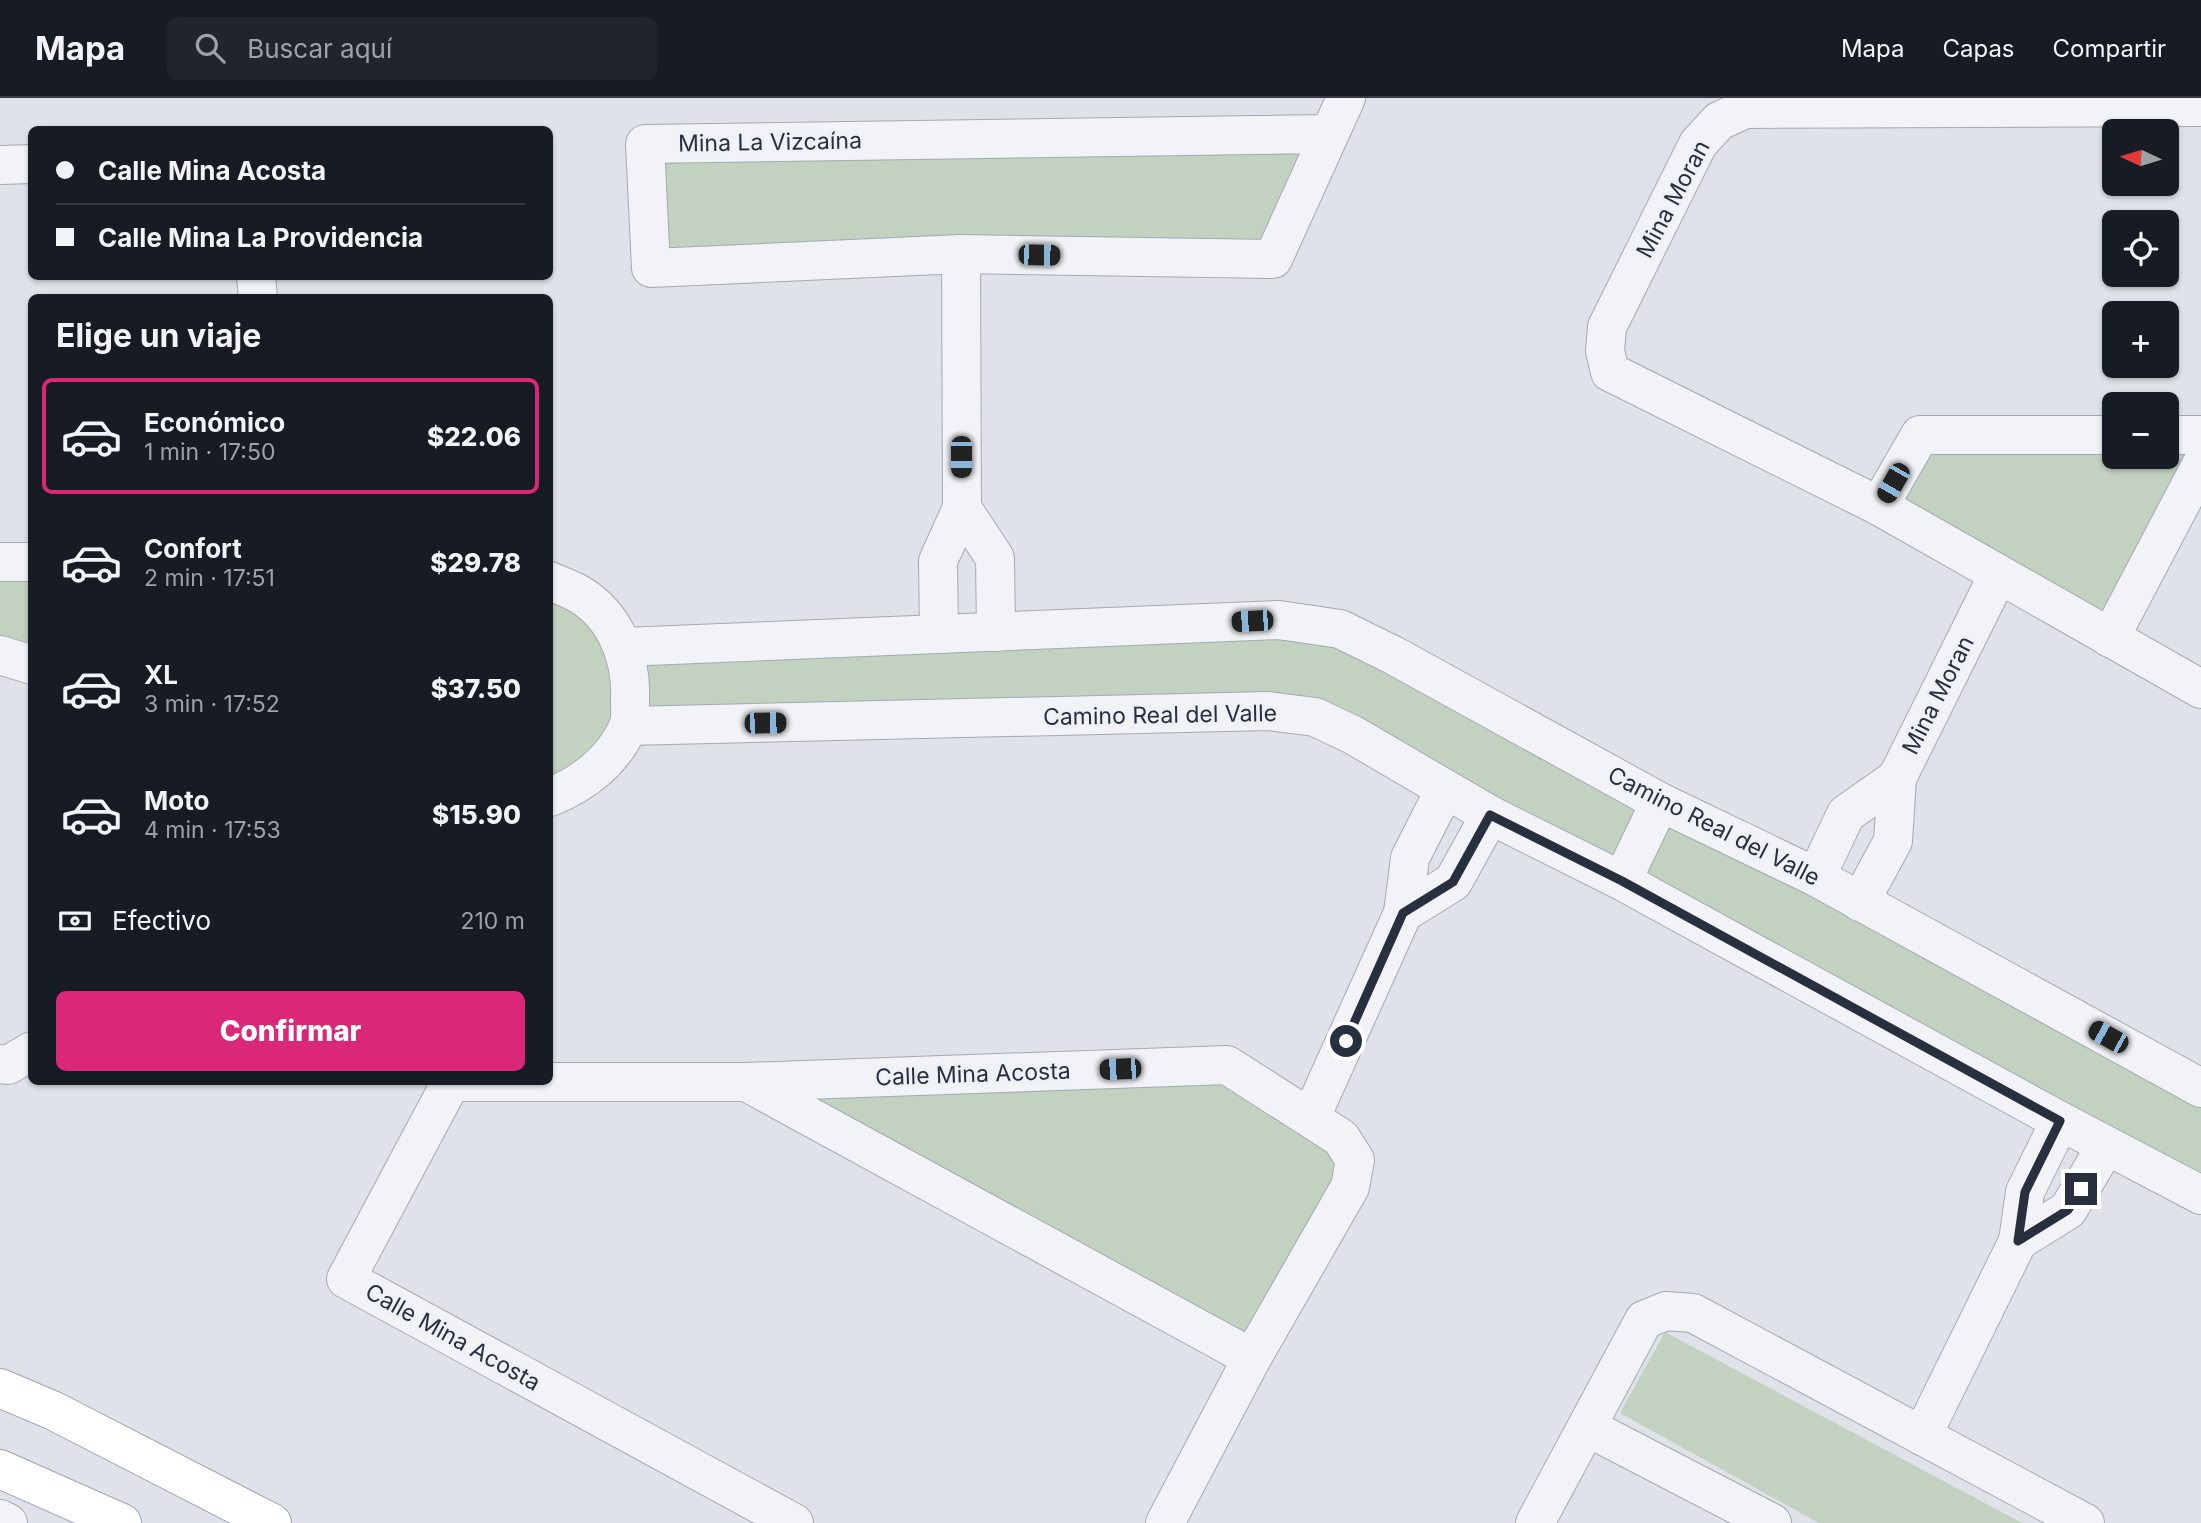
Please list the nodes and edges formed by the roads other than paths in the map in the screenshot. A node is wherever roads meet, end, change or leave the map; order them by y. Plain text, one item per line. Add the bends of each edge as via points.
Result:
1 (1346, 98) edge
2 (2201, 107) edge
3 (1328, 134) junction
4 (28, 164) edge
5 (0, 165) edge
6 (961, 254) junction
7 (2102, 435) edge
8 (2179, 435) edge
9 (2201, 435) edge
10 (2201, 465) edge
11 (1880, 506) junction
12 (962, 508) junction
13 (0, 562) edge
14 (28, 562) edge
15 (1998, 575) junction
16 (553, 582) edge
17 (996, 632) junction
18 (939, 634) junction
19 (2110, 638) junction
20 (623, 647) junction
21 (0, 655) edge
22 (28, 664) edge
23 (2201, 689) edge
24 (628, 726) junction
25 (1897, 778) junction
26 (1445, 789) junction
27 (553, 796) edge
28 (1660, 802) junction
29 (1490, 815) junction
30 (1816, 877) junction
31 (1622, 881) junction
32 (1860, 902) junction
33 (1403, 913) junction
34 (28, 1054) edge
35 (0, 1064) edge
36 (553, 1082) edge
37 (746, 1082) junction
38 (449, 1085) edge
39 (2201, 1088) edge
40 (1311, 1117) junction
41 (2060, 1121) junction
42 (2106, 1146) junction
43 (2201, 1195) edge
44 (2018, 1241) junction
45 (1252, 1358) junction
46 (0, 1388) edge
47 (1587, 1427) junction
48 (1922, 1436) junction
49 (0, 1469) edge
50 (0, 1519) edge
51 (8, 1523) edge
52 (122, 1523) edge
53 (272, 1523) edge
54 (794, 1523) edge
55 (1164, 1523) edge
56 (1535, 1523) edge
57 (1772, 1523) edge
58 (2085, 1523) edge

1 - 3 street, Mina La Vizcaína
2 - 11 street, Mina Moran via 1745,109 1719,121 1698,144 1607,327 1605,351 1610,372
3 - 6 street, Mina La Vizcaína via 1273,259
3 - 6 street, Mina La Vizcaína via 645,144 650,268
4 - 5 street
6 - 12 street
7 - 11 street via 1920,435
8 - 9 street
10 - 19 street
11 - 15 street, Mina Moran
12 - 17 street via 995,558
12 - 18 street via 938,561
13 - 14 street
15 - 19 street, Mina Moran
15 - 25 street, Mina Moran
16 - 20 street via 580,594 606,618
17 - 18 street, Camino Real del Valle
17 - 28 street, Camino Real del Valle via 1279,620 1340,629
18 - 20 street, Camino Real del Valle
19 - 23 street, Mina Moran
20 - 24 street via 631,678
21 - 22 street
24 - 26 street, Camino Real del Valle via 1268,711 1315,717
24 - 27 street via 600,768
25 - 30 street, Mina Moran via 1846,814
25 - 32 street, Mina Moran via 1893,841
26 - 29 street, Camino Real del Valle
26 - 33 street via 1410,858
28 - 30 street, Camino Real del Valle
28 - 31 street
29 - 31 street, Camino Real del Valle
29 - 33 street via 1453,882
30 - 32 street, Camino Real del Valle
31 - 41 street, Camino Real del Valle
32 - 39 street, Camino Real del Valle
33 - 40 street
34 - 35 street via 8,1065
36 - 37 street, Calle Mina Acosta
37 - 40 street, Calle Mina Acosta via 1227,1065
37 - 45 street, Calle Mina Acosta
38 - 54 street, Calle Mina Acosta via 346,1279
40 - 45 street, Calle Mina Acosta via 1341,1138 1355,1160 1350,1187
41 - 42 street, Camino Real del Valle
41 - 44 street via 2025,1192
42 - 43 street, Camino Real del Valle
42 - 44 street via 2068,1210
44 - 48 street
45 - 55 street, Calle Mina Acosta
46 - 53 main road
47 - 48 street via 1644,1320 1666,1311 1693,1313
47 - 56 street
47 - 57 street
48 - 58 street
49 - 52 main road
50 - 51 street

